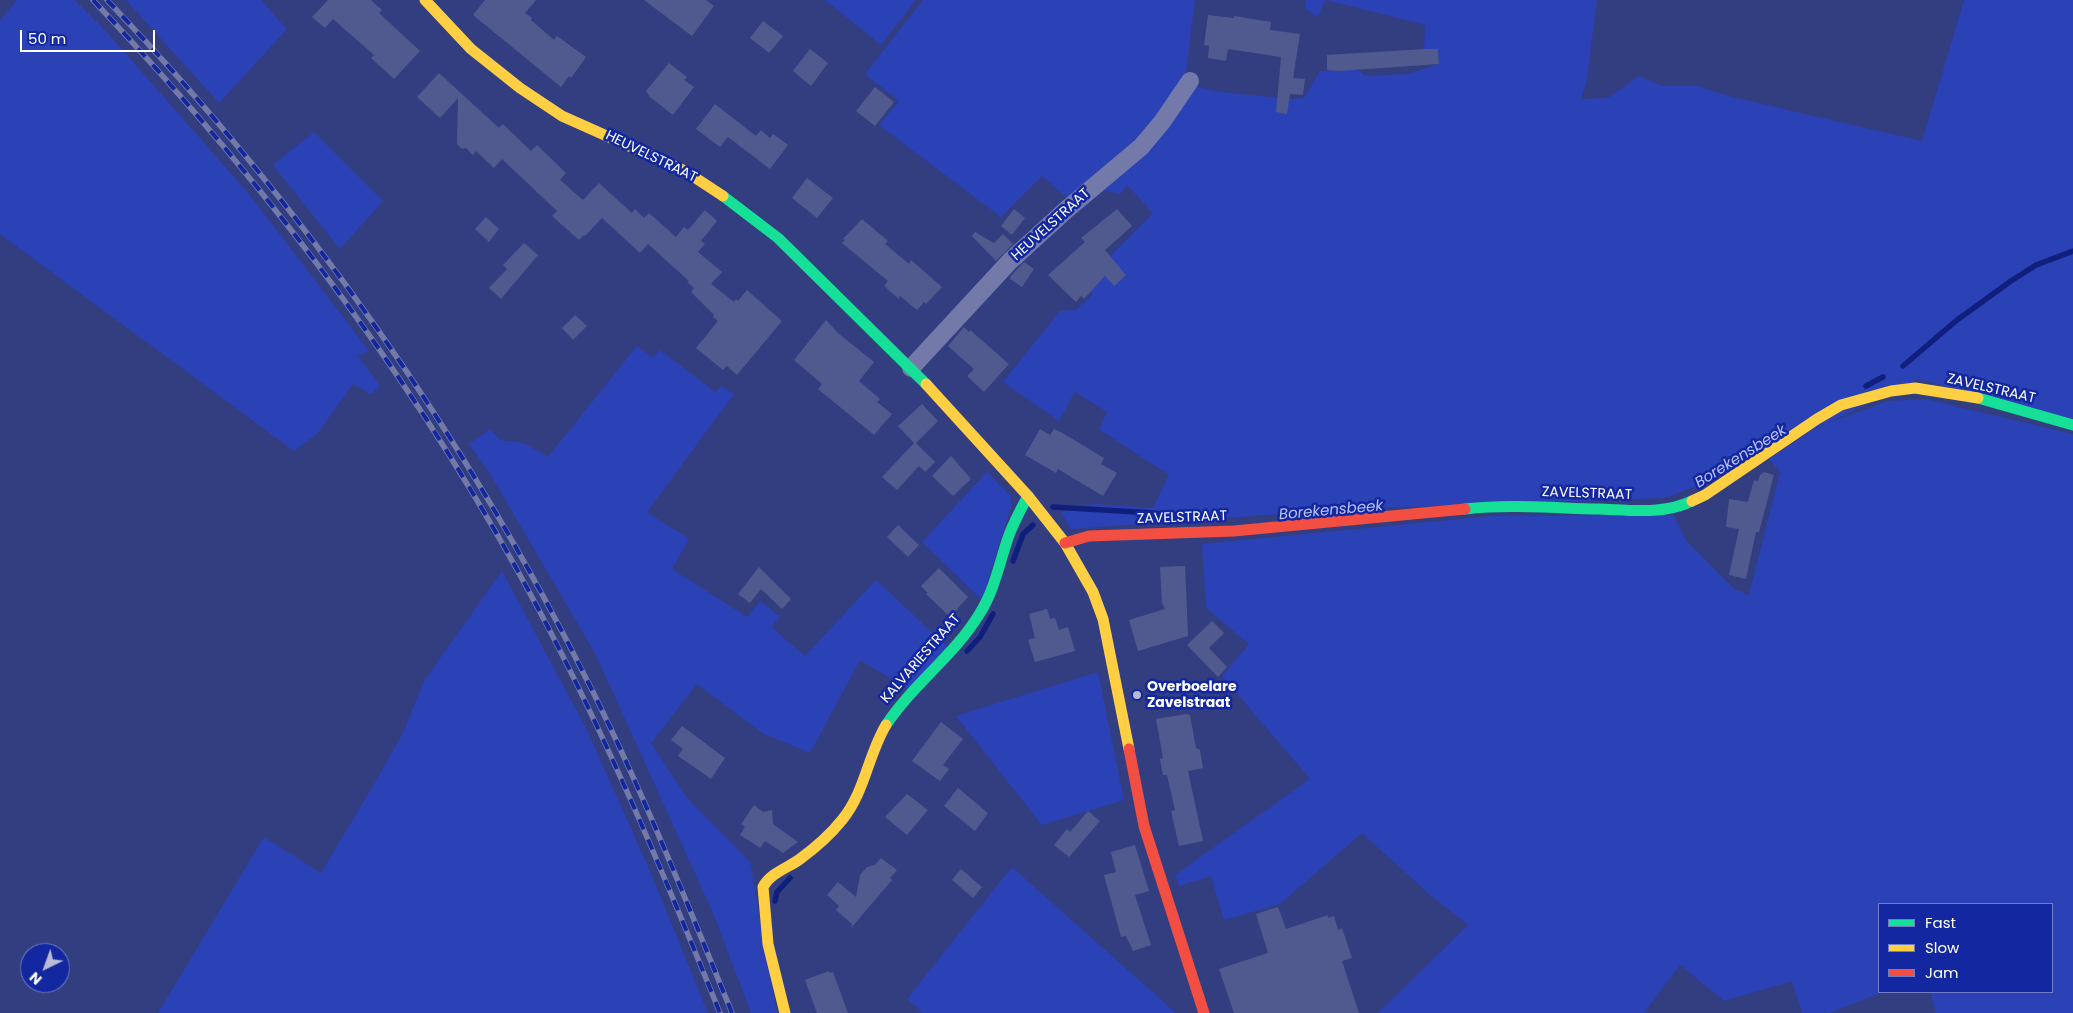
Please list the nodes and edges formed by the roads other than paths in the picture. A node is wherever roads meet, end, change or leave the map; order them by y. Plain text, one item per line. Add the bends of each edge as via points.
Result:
1 (425, 0) edge
2 (1190, 81) dead end
3 (911, 368) junction
4 (2073, 425) edge
5 (1028, 496) junction
6 (1065, 543) junction
7 (785, 1013) edge
8 (1204, 1013) edge

1 - 3 street, HEUVELSTRAAT via 471,49 562,116 684,171 732,202 778,238
2 - 3 street, HEUVELSTRAAT via 1141,147 1010,261
3 - 5 street, HEUVELSTRAAT
4 - 6 street, ZAVELSTRAAT via 1974,397 1915,388 1891,390 1841,406 1705,495 1679,507 1648,511 1491,506 1234,531 1089,536
5 - 6 street, HEUVELSTRAAT
5 - 7 street, KALVARIESTRAAT via 1012,527 991,592 980,613 962,639 893,713 852,807 824,839 806,855 770,877 764,887 764,914
6 - 8 street, HEUVELSTRAAT via 1093,592 1103,619 1144,826

